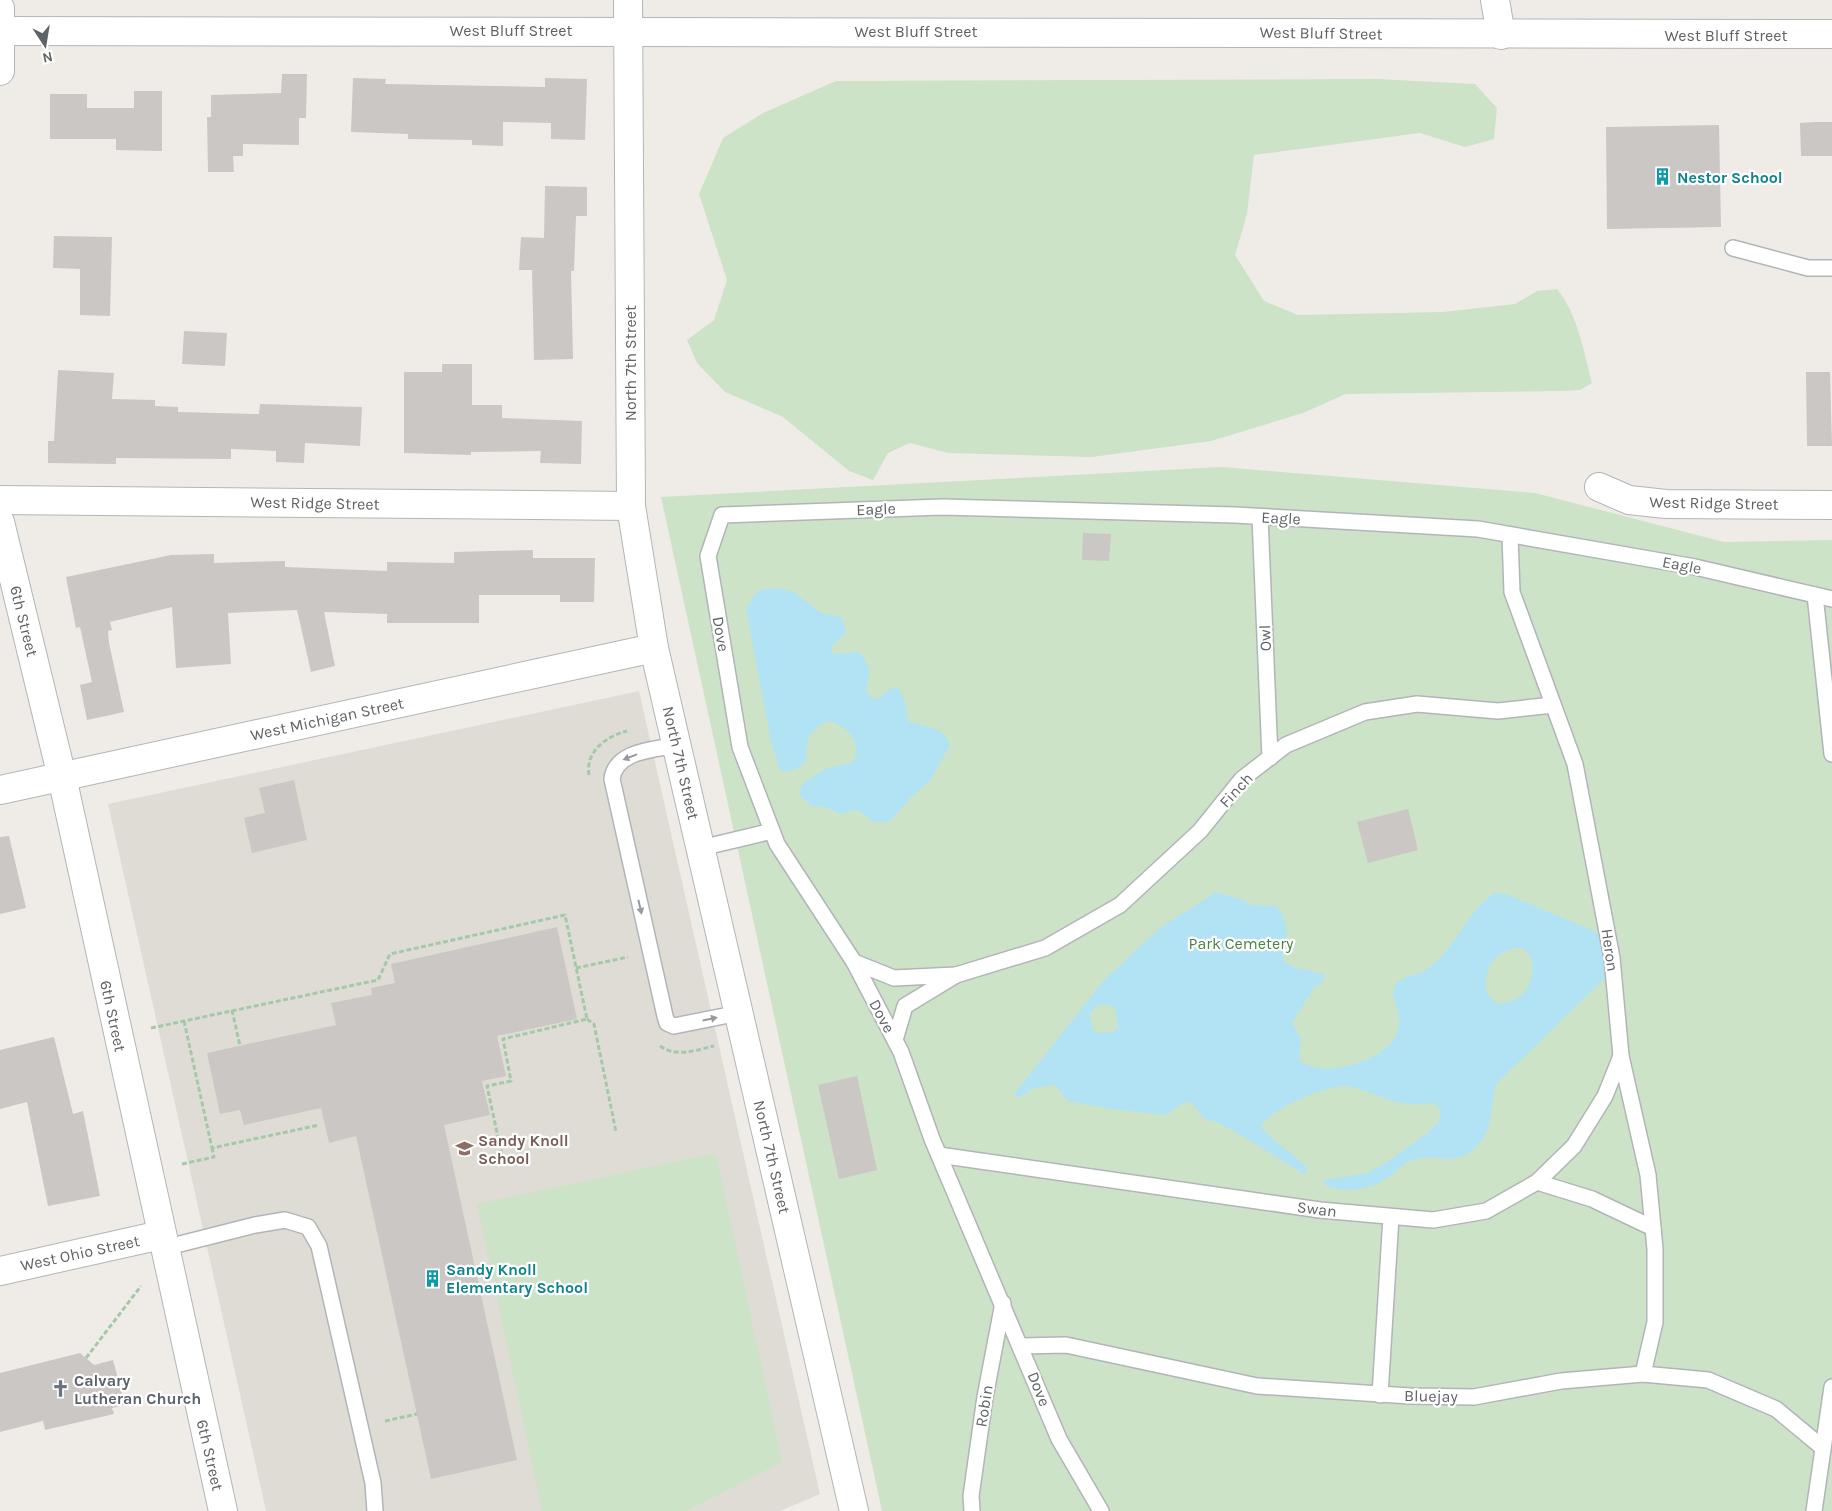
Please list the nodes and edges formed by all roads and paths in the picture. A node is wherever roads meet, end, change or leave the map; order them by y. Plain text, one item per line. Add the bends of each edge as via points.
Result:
1 (628, 0) edge
2 (1495, 0) edge
3 (0, 8) edge
4 (627, 30) junction
5 (0, 31) edge
6 (1832, 34) edge
7 (1501, 35) junction
8 (0, 71) edge
9 (1733, 248) dead end
10 (1832, 268) edge
11 (1600, 487) dead end
12 (0, 500) edge
13 (1832, 505) edge
14 (631, 506) junction
15 (722, 515) joint
16 (1260, 517) junction
17 (0, 522) edge
18 (1510, 535) junction
19 (1815, 595) junction
20 (1832, 599) edge
21 (654, 648) junction
22 (1553, 705) junction
23 (677, 745) junction
24 (1832, 754) edge
25 (1270, 758) junction
26 (62, 777) junction
27 (0, 790) edge
28 (772, 831) junction
29 (700, 848) junction
30 (628, 956) dead end
31 (854, 962) junction
32 (576, 968) junction
33 (956, 975) junction
34 (232, 1010) junction
35 (739, 1013) junction
36 (586, 1019) junction
37 (184, 1021) junction
38 (152, 1028) dead end
39 (895, 1040) junction
40 (240, 1046) dead end
41 (1621, 1056) junction
42 (319, 1125) dead end
43 (616, 1132) dead end
44 (212, 1148) junction
45 (939, 1155) junction
46 (502, 1156) dead end
47 (182, 1164) dead end
48 (1537, 1182) junction
49 (1391, 1217) junction
50 (1653, 1228) junction
51 (162, 1242) junction
52 (0, 1271) edge
53 (141, 1286) dead end
54 (1003, 1302) junction
55 (1021, 1346) junction
56 (86, 1358) dead end
57 (1643, 1374) junction
58 (1832, 1387) edge
59 (1380, 1395) junction
60 (417, 1414) dead end
61 (385, 1421) dead end
62 (1823, 1448) junction
63 (223, 1511) edge
64 (375, 1511) edge
65 (854, 1511) edge
66 (972, 1511) edge
67 (1102, 1511) edge
68 (1814, 1511) edge

1 - 4 street, North 7th Street
2 - 7 street
3 - 5 street
4 - 5 street, West Bluff Street
4 - 7 street, West Bluff Street
4 - 14 street, North 7th Street
5 - 8 street
6 - 7 street, West Bluff Street
9 - 10 lane via 1808,268
11 - 13 street, West Ridge Street via 1629,500 1666,504
12 - 14 street, West Ridge Street
14 - 21 street, North 7th Street
15 - 16 lane, Eagle via 942,507
15 - 28 lane, Dove via 708,556 740,747
16 - 18 lane, Eagle via 1478,529
16 - 25 lane, Owl
17 - 26 street, 6th Street
18 - 19 lane, Eagle via 1695,567
18 - 22 lane, Heron via 1512,592
19 - 20 lane, Eagle
19 - 24 lane
21 - 23 street, North 7th Street
21 - 26 street, West Michigan Street
22 - 25 lane, Finch via 1498,711 1417,704 1365,712 1286,745
22 - 41 lane, Heron via 1575,764 1593,848 1612,958
23 - 29 street, North 7th Street
23 -> 35 lane via 631,755 622,760 613,771 612,778 662,1007 667,1023 674,1026
25 - 33 lane, Finch via 1242,779 1200,831 1120,906 1045,948
26 - 27 street, West Michigan Street
26 - 51 street, 6th Street
28 - 29 lane
28 - 31 lane, Dove via 777,844
29 - 35 street, North 7th Street
30 - 32 path
31 - 33 lane, Finch via 894,978
31 - 39 lane, Dove
32 - 34 path via 565,915 390,954 378,980
32 - 36 path
33 - 39 lane, Finch via 905,1006
34 - 37 path
34 - 40 path
35 - 65 street, North 7th Street
36 - 43 path via 594,1024
36 - 46 path via 503,1039 512,1081 487,1086
37 - 38 path
37 - 44 path
39 - 45 lane, Dove
41 - 48 lane, Swan via 1605,1096 1574,1146
41 - 50 lane, Heron via 1648,1175
42 - 44 path
44 - 47 path via 214,1157
45 - 49 lane, Swan via 1320,1210
45 - 54 lane, Dove
48 - 49 lane, Swan via 1486,1212 1432,1220
48 - 50 lane via 1592,1199
49 - 59 lane
50 - 57 lane, Heron via 1656,1249 1655,1322
51 - 52 street, West Ohio Street
51 - 63 street, 6th Street
51 - 64 lane via 285,1220 308,1227 319,1246 373,1483
53 - 56 path
54 - 55 lane, Dove
54 - 66 lane, Robin via 985,1397 971,1496
55 - 59 lane, Bluejay via 1066,1346 1257,1386
55 - 67 lane, Dove via 1059,1439
57 - 59 lane, Bluejay via 1561,1381 1474,1397
57 - 62 lane, Bluejay via 1708,1380 1776,1409
58 - 62 lane
60 - 61 path
62 - 68 lane

